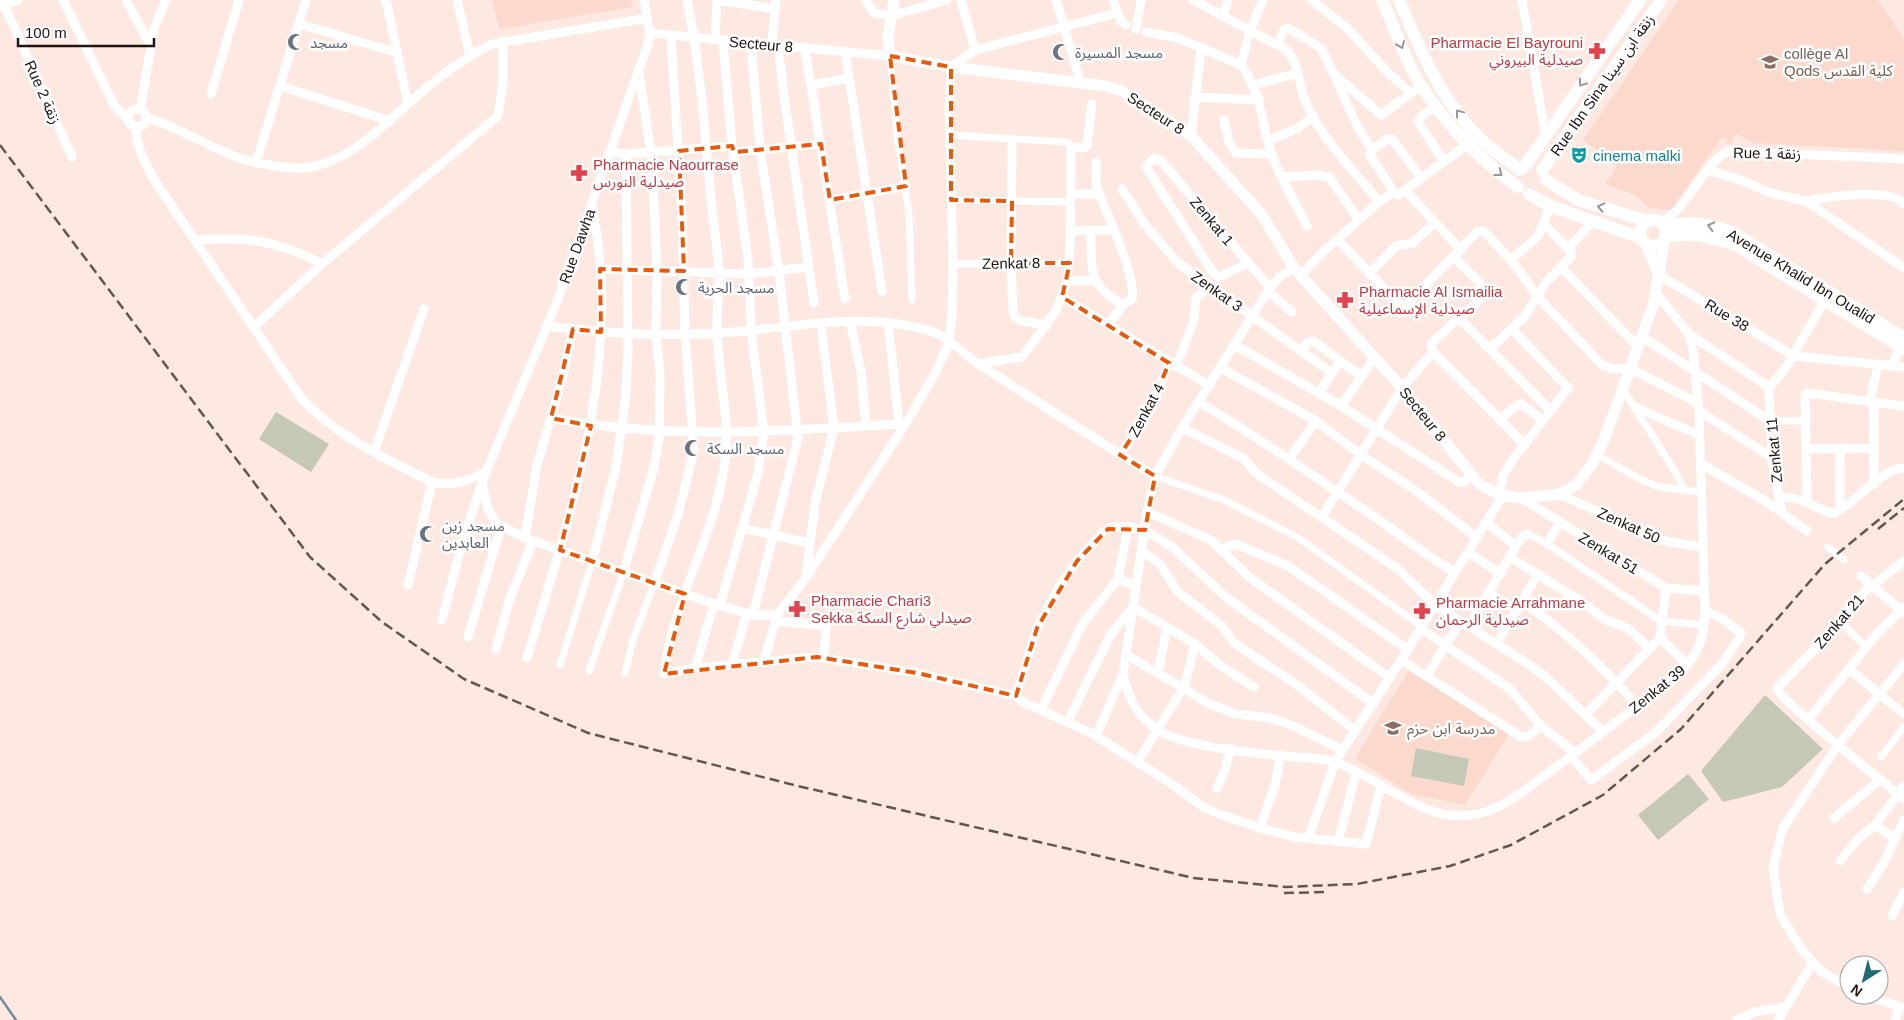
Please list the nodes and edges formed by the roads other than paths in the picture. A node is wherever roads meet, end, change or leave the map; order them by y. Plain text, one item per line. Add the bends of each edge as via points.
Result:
1 (18, 0) edge
2 (62, 0) edge
3 (126, 0) edge
4 (166, 0) edge
5 (239, 0) edge
6 (306, 0) edge
7 (386, 0) edge
8 (456, 0) edge
9 (644, 0) edge
10 (687, 0) edge
11 (717, 0) edge
12 (866, 0) edge
13 (894, 0) edge
14 (947, 0) edge
15 (962, 0) edge
16 (1056, 0) edge
17 (1114, 0) edge
18 (1141, 0) edge
19 (1193, 0) edge
20 (1228, 0) edge
21 (1263, 0) edge
22 (1312, 0) edge
23 (1382, 0) edge
24 (1399, 0) edge
25 (1522, 0) edge
26 (1640, 0) edge
27 (1661, 0) edge
28 (2, 4) edge
29 (776, 4) edge
30 (1117, 13) junction
31 (1223, 15) junction
32 (891, 16) junction
33 (648, 18) junction
34 (299, 24) junction
35 (1126, 25) joint
36 (1064, 28) junction
37 (1136, 30) junction
38 (1250, 30) junction
39 (1146, 32) joint
40 (650, 33) junction
41 (670, 36) junction
42 (695, 39) junction
43 (719, 40) junction
44 (504, 41) junction
45 (751, 42) junction
46 (775, 45) junction
47 (1277, 45) junction
48 (151, 47) junction
49 (804, 47) junction
50 (1201, 48) junction
51 (975, 50) junction
52 (845, 51) junction
53 (396, 52) junction
54 (470, 56) junction
55 (890, 56) junction
56 (1241, 64) junction
57 (951, 66) junction
58 (638, 70) junction
59 (1298, 73) junction
60 (1333, 73) junction
61 (849, 78) junction
62 (1081, 84) junction
63 (811, 85) junction
64 (1253, 85) junction
65 (1422, 85) junction
66 (280, 86) junction
67 (1411, 93) junction
68 (211, 94) dead end
69 (1194, 97) junction
70 (1260, 100) junction
71 (408, 104) junction
72 (1092, 104) dead end
73 (1436, 106) junction
74 (142, 113) junction
75 (1314, 116) junction
76 (129, 120) junction
77 (1224, 120) dead end
78 (390, 121) junction
79 (136, 126) junction
80 (950, 135) junction
81 (1191, 136) junction
82 (1546, 138) junction
83 (1012, 139) junction
84 (1268, 141) junction
85 (821, 144) junction
86 (1468, 144) junction
87 (790, 146) junction
88 (1071, 147) junction
89 (707, 148) junction
90 (733, 149) junction
91 (760, 149) junction
92 (1372, 150) junction
93 (679, 151) junction
94 (611, 152) junction
95 (651, 153) junction
96 (626, 154) junction
97 (1272, 154) junction
98 (72, 157) dead end
99 (1904, 159) edge
100 (1096, 162) dead end
101 (1444, 162) junction
102 (256, 163) junction
103 (1523, 168) junction
104 (1708, 170) junction
105 (1544, 175) junction
106 (1282, 177) junction
107 (1421, 178) junction
108 (906, 186) junction
109 (1518, 187) junction
110 (1122, 189) dead end
111 (1405, 190) junction
112 (1394, 192) junction
113 (867, 193) junction
114 (1100, 194) junction
115 (1529, 194) junction
116 (1071, 198) junction
117 (1902, 198) edge
118 (830, 200) junction
119 (951, 200) junction
120 (1012, 201) junction
121 (1806, 201) junction
122 (1379, 202) junction
123 (592, 205) junction
124 (1550, 206) junction
125 (1359, 220) junction
126 (1593, 221) junction
127 (1435, 222) junction
128 (1647, 222) junction
129 (1544, 224) junction
130 (1307, 226) dead end
131 (1113, 230) junction
132 (1070, 231) junction
133 (1091, 231) junction
134 (1664, 231) junction
135 (194, 240) junction
136 (1338, 240) junction
137 (1643, 241) junction
138 (1568, 249) junction
139 (1461, 250) junction
140 (1454, 257) junction
141 (1512, 260) junction
142 (1070, 262) junction
143 (1011, 263) junction
144 (322, 264) junction
145 (953, 264) junction
146 (1247, 264) junction
147 (808, 267) junction
148 (1561, 268) junction
149 (1904, 268) edge
150 (600, 270) junction
151 (628, 270) junction
152 (657, 271) junction
153 (684, 272) junction
154 (779, 272) junction
155 (1297, 272) junction
156 (719, 273) junction
157 (749, 274) junction
158 (1368, 274) junction
159 (1659, 276) junction
160 (1067, 281) junction
161 (1095, 281) junction
162 (1208, 287) junction
163 (1269, 290) junction
164 (882, 291) dead end
165 (1656, 293) junction
166 (1062, 297) junction
167 (1538, 297) junction
168 (845, 299) dead end
169 (912, 300) dead end
170 (1825, 300) junction
171 (814, 303) dead end
172 (1123, 305) junction
173 (424, 309) dead end
174 (1292, 312) dead end
175 (1253, 316) junction
176 (1459, 319) junction
177 (850, 322) junction
178 (888, 322) junction
179 (1109, 324) junction
180 (821, 325) junction
181 (1047, 325) junction
182 (255, 326) junction
183 (546, 326) junction
184 (786, 326) junction
185 (1512, 329) junction
186 (573, 330) junction
187 (752, 331) junction
188 (601, 332) junction
189 (628, 333) junction
190 (656, 333) junction
191 (717, 333) junction
192 (684, 334) junction
193 (1689, 334) junction
194 (1639, 341) junction
195 (949, 342) junction
196 (1902, 344) edge
197 (1235, 345) junction
198 (1491, 348) junction
199 (1301, 352) junction
200 (1433, 352) junction
201 (1794, 356) junction
202 (1375, 357) junction
203 (1340, 361) junction
204 (978, 364) junction
205 (1173, 365) junction
206 (1878, 366) junction
207 (1892, 366) junction
208 (1904, 367) edge
209 (1221, 368) junction
210 (1629, 368) junction
211 (1696, 372) junction
212 (1332, 373) junction
213 (1361, 376) junction
214 (1210, 386) junction
215 (1769, 387) junction
216 (1402, 388) junction
217 (1622, 388) junction
218 (1319, 393) junction
219 (1199, 402) junction
220 (1872, 402) junction
221 (1341, 406) junction
222 (1904, 406) edge
223 (1635, 407) junction
224 (1698, 407) junction
225 (1550, 410) junction
226 (551, 418) junction
227 (1499, 420) junction
228 (1543, 420) junction
229 (1316, 421) junction
230 (1770, 421) junction
231 (1806, 421) junction
232 (902, 424) junction
233 (591, 426) junction
234 (866, 426) junction
235 (622, 428) junction
236 (834, 428) junction
237 (1182, 428) junction
238 (1375, 429) junction
239 (659, 430) junction
240 (798, 430) junction
241 (764, 431) junction
242 (693, 432) junction
243 (726, 432) junction
244 (1699, 435) junction
245 (1525, 445) junction
246 (1873, 448) junction
247 (1806, 449) junction
248 (1840, 449) junction
249 (374, 452) junction
250 (1120, 455) junction
251 (1361, 455) junction
252 (1597, 455) junction
253 (1771, 457) junction
254 (1289, 459) junction
255 (1700, 463) junction
256 (1904, 468) edge
257 (486, 472) junction
258 (1473, 475) junction
259 (1155, 476) junction
260 (432, 482) junction
261 (1874, 484) junction
262 (483, 487) junction
263 (1684, 490) junction
264 (1700, 492) junction
265 (1338, 493) junction
266 (1560, 494) junction
267 (1501, 495) junction
268 (1779, 496) junction
269 (1521, 498) junction
270 (1807, 501) junction
271 (1840, 509) junction
272 (1147, 512) junction
273 (1782, 513) junction
274 (1322, 517) junction
275 (1486, 522) junction
276 (1559, 523) junction
277 (501, 527) junction
278 (1128, 527) junction
279 (742, 528) junction
280 (1145, 530) junction
281 (1807, 531) dead end
282 (1528, 534) joint
283 (774, 535) junction
284 (1476, 537) junction
285 (529, 540) junction
286 (809, 543) junction
287 (1547, 544) junction
288 (1516, 546) junction
289 (1701, 547) junction
290 (1828, 547) dead end
291 (1221, 549) junction
292 (560, 550) junction
293 (1142, 551) junction
294 (1468, 552) junction
295 (1511, 558) junction
296 (1844, 560) dead end
297 (1904, 561) edge
298 (592, 562) junction
299 (1455, 572) junction
300 (623, 574) junction
301 (1501, 574) junction
302 (1538, 574) junction
303 (1861, 576) dead end
304 (805, 579) junction
305 (1118, 579) junction
306 (654, 584) junction
307 (408, 585) dead end
308 (1872, 585) junction
309 (1136, 586) junction
310 (1666, 588) junction
311 (1703, 591) junction
312 (1488, 593) junction
313 (685, 594) junction
314 (717, 604) junction
315 (1435, 605) junction
316 (1519, 605) junction
317 (1133, 607) junction
318 (1903, 610) edge
319 (1705, 611) junction
320 (750, 614) junction
321 (776, 618) junction
322 (442, 620) dead end
323 (1661, 621) junction
324 (1840, 621) junction
325 (1460, 622) junction
326 (1704, 625) junction
327 (1469, 626) junction
328 (1421, 627) junction
329 (1167, 628) junction
330 (468, 637) dead end
331 (1660, 638) junction
332 (1497, 643) junction
333 (1194, 644) junction
334 (1443, 645) junction
335 (1866, 647) junction
336 (1650, 648) junction
337 (496, 649) dead end
338 (1407, 649) junction
339 (1127, 655) junction
340 (527, 658) dead end
341 (824, 658) junction
342 (1401, 660) junction
343 (764, 662) junction
344 (1904, 664) edge
345 (560, 665) dead end
346 (732, 665) junction
347 (1688, 665) junction
348 (695, 668) junction
349 (1849, 669) junction
350 (589, 671) dead end
351 (625, 673) dead end
352 (1158, 673) junction
353 (1123, 674) junction
354 (1426, 676) junction
355 (1390, 678) junction
356 (1617, 683) junction
357 (1254, 687) dead end
358 (1184, 688) junction
359 (1880, 693) junction
360 (1016, 696) junction
361 (1374, 704) junction
362 (1637, 705) junction
363 (1042, 710) junction
364 (1904, 714) edge
365 (1586, 715) junction
366 (1808, 720) junction
367 (1068, 721) junction
368 (1541, 726) junction
369 (1904, 727) edge
370 (1156, 729) junction
371 (1356, 731) junction
372 (1603, 732) junction
373 (1096, 736) junction
374 (1838, 744) junction
375 (1230, 748) junction
376 (1343, 750) junction
377 (1573, 754) junction
378 (1281, 755) junction
379 (1882, 757) dead end
380 (1335, 762) junction
381 (1136, 763) junction
382 (1356, 772) junction
383 (1881, 779) junction
384 (1381, 786) junction
385 (1904, 786) edge
386 (1217, 788) dead end
387 (1901, 796) edge
388 (1834, 818) dead end
389 (1904, 820) edge
390 (1875, 825) junction
391 (1260, 828) junction
392 (1308, 839) junction
393 (1895, 839) junction
394 (1338, 842) junction
395 (1840, 861) dead end
396 (1866, 889) dead end
397 (1904, 892) edge
398 (1892, 916) dead end
399 (1813, 962) junction
400 (1839, 981) edge
401 (1889, 1004) edge
402 (1786, 1007) junction
403 (1902, 1008) edge
404 (1737, 1020) edge
405 (1778, 1020) edge
406 (1895, 1020) edge

1 - 28 street
2 - 76 street via 114,105
3 - 48 street
4 - 48 street via 154,29
5 - 68 street
6 - 34 street
7 - 53 street
8 - 54 street
9 - 33 street, Rue Dawha
10 - 42 street
11 - 29 street
11 - 43 street
12 - 32 street via 874,13
13 - 32 street
14 - 32 street
15 - 51 street
16 - 36 street
17 - 30 street
18 - 37 street
19 - 31 street
20 - 31 street
21 - 38 street
22 - 67 street via 1349,30
23 -> 65 main road
103 -> 24 main road via 1477,135 1443,91 1426,63
25 - 82 street
26 -> 82 main road, Rue Ibn Sina زنقة ابن سينا
27 - 105 main road, Rue Ibn Sina زنقة ابن سينا
28 - 98 street, Rue 2 زنقة
29 - 46 street
30 - 35 street
30 - 36 street
31 - 38 street
32 - 55 street
33 - 40 street, Rue Dawha
33 - 44 street
34 - 53 street
34 - 66 street
35 - 37 street
36 - 51 street
36 - 62 street
37 - 39 street
38 - 47 street
38 - 56 street
39 - 50 street via 1178,38
40 - 41 street, Secteur 8
40 - 58 street, Rue Dawha
41 - 42 street, Secteur 8
41 - 93 street
42 - 43 street, Secteur 8
42 - 89 street
43 - 45 street, Secteur 8
43 - 90 street
44 - 54 street
44 - 144 street via 504,81 498,116
45 - 46 street, Secteur 8
45 - 91 street
46 - 49 street, Secteur 8
46 - 87 street
47 - 59 street via 1295,59
47 - 60 street via 1284,30 1292,29 1321,48
48 - 74 street
49 - 52 street, Secteur 8
49 - 63 street
50 - 56 street
50 - 69 street
51 - 57 street
52 - 55 street, Secteur 8
52 - 61 street
53 - 71 street
54 - 71 street
55 - 57 street, Secteur 8
55 - 108 street via 898,142
56 - 64 street
57 - 62 street, Secteur 8
57 - 80 street
58 - 94 street, Rue Dawha
58 - 95 street
59 - 64 street
59 - 75 street via 1303,96
60 - 67 street via 1380,115
60 - 92 street via 1358,128
61 - 63 street
61 - 113 street
62 - 81 street, Secteur 8 via 1122,91
63 - 85 street
64 - 70 street
65 - 67 street
65 - 73 main road
66 - 78 street
66 - 102 street
69 - 70 street
69 - 81 street
70 - 84 street
71 - 78 street
72 - 88 street via 1087,146
73 - 86 main road
73 - 101 street via 1418,122
74 - 76 street via 131,112
74 - 79 street via 144,123
74 - 102 street
75 - 84 street via 1298,128
75 - 122 street
76 - 79 street
77 - 97 street via 1229,143 1236,153
78 - 102 street via 338,158 310,168
79 - 135 street via 139,152
80 - 83 street
80 - 119 street
81 - 155 street, Secteur 8 via 1262,215
82 - 103 main road, Rue Ibn Sina زنقة ابن سينا
83 - 88 street via 1064,142
83 - 120 street
84 - 97 street
85 - 87 street
85 - 118 street
86 - 101 street
86 -> 109 main road
87 - 91 street
87 - 147 street
88 - 116 street
89 - 90 street
89 - 93 street
89 - 156 street
90 - 91 street
90 - 157 street
91 - 154 street
92 - 107 street via 1392,139
92 - 112 street via 1370,155
93 - 95 street
93 - 153 street
94 - 96 street
94 - 123 street, Rue Dawha
95 - 96 street
95 - 152 street
96 - 151 street
97 - 106 street
99 - 104 street, Rue 1 زنقة via 1735,150 1725,153
100 - 114 street via 1096,184
101 - 107 street
103 - 105 main road via 1534,165
103 - 109 main road via 1516,178
104 - 121 street via 1775,195
104 - 134 street, Rue 1 زنقة
105 - 115 main road via 1539,192
128 -> 105 main road via 1578,200
106 - 125 street via 1318,174 1329,177
106 - 130 street
107 - 111 street
108 - 113 street
108 - 169 street
109 - 115 main road
110 - 162 street, Zenkat 3 via 1167,252
111 - 112 street via 1398,195
111 - 127 street
112 - 122 street
113 - 118 street
113 - 164 street
114 - 116 street
114 - 131 street
115 - 124 main road
116 - 120 street
116 - 132 street
117 - 121 street via 1857,195
118 - 168 street
119 - 120 street
119 - 145 street
120 - 143 street
121 - 149 street
122 - 125 street
123 - 150 street
123 - 183 street, Rue Dawha
124 - 126 main road
124 - 129 street
125 - 136 street
126 - 137 main road
126 - 138 street
127 - 139 street
127 - 158 street via 1413,243 1396,246
128 - 134 main road via 1655,220
128 - 137 main road via 1640,231
129 - 138 street
129 - 141 street via 1538,236
131 - 133 street
131 - 172 street via 1133,293 1132,299
132 - 133 street
132 - 142 street
133 - 161 street
134 - 137 main road via 1657,246
134 - 159 street
134 - 170 main road, Avenue Khalid Ibn Oualid via 1699,234 1734,244
196 -> 134 main road, Avenue Khalid Ibn Oualid via 1781,260 1732,232 1689,222
135 - 144 street via 242,237 264,241 292,249
135 - 182 street
136 - 155 street
136 - 158 street
137 - 159 street
138 - 148 street via 1572,257
139 - 140 street
139 - 141 street via 1482,230
140 - 158 street via 1404,308
140 - 176 street via 1487,290
141 - 167 street
142 - 143 street, Zenkat 8
142 - 160 street
143 - 145 street, Zenkat 8
143 - 181 street via 1015,317 1020,321
144 - 182 street
145 - 195 street
146 - 146 street, Zenkat 1 via 1219,277 1212,272 1146,167 1152,159 1161,161
146 - 163 street, Zenkat 1
147 - 154 street
147 - 171 street
148 - 167 street via 1546,282
148 - 194 street
150 - 151 street
150 - 188 street
151 - 152 street
151 - 189 street
152 - 153 street
152 - 190 street
153 - 156 street
153 - 192 street
154 - 157 street
154 - 184 street
155 - 163 street via 1279,276
155 - 202 street, Secteur 8
156 - 157 street
156 - 191 street
157 - 187 street
159 - 165 street
159 - 201 street, Rue 38
160 - 161 street
160 - 166 street
161 - 172 street via 1101,290
162 - 175 street, Zenkat 3
162 - 205 street, Zenkat 4 via 1196,298 1192,327
163 - 174 street, Zenkat 1
163 - 175 street
165 - 193 street, Zenkat 39
165 - 194 street
166 - 179 street
166 - 181 street
167 - 185 street
167 - 210 street via 1602,365 1613,369
170 - 196 main road, Avenue Khalid Ibn Oualid
170 - 201 street
172 - 179 street
173 - 249 street
175 - 197 street
175 - 199 street, Zenkat 3
176 - 198 street
176 - 200 street via 1431,344
177 - 178 street
177 - 180 street
177 - 234 street via 861,371
178 - 195 street via 928,331
178 - 232 street
179 - 205 street
180 - 184 street
180 - 236 street
181 - 204 street via 1022,356
182 - 249 street via 312,410
183 - 186 street
183 - 257 street, Rue Dawha
184 - 187 street
184 - 240 street
185 - 198 street
185 - 225 street via 1568,388
186 - 188 street
186 - 226 street
187 - 191 street
187 - 241 street
188 - 189 street
188 - 233 street
189 - 190 street
189 - 235 street
190 - 192 street
190 - 239 street via 660,374
191 - 192 street
191 - 243 street
192 - 242 street
193 - 211 street, Zenkat 39
193 - 215 street, Zenkat 39
194 - 210 street
194 - 211 street
195 - 204 street
195 - 232 street via 937,370
196 - 207 street
197 - 209 street
197 - 218 street
198 - 225 street
199 - 203 street via 1307,343 1313,341
199 - 212 street, Zenkat 3
200 - 216 street
200 - 227 street
201 - 206 street
201 - 215 street
202 - 213 street
202 - 216 street, Secteur 8
203 - 212 street
203 - 213 street
204 - 250 street
205 - 214 street
205 - 250 street, Zenkat 4 via 1149,411
206 - 207 street
206 - 220 street
207 - 208 street
209 - 214 street
209 - 229 street
210 - 217 street
210 - 224 street
211 - 224 street, Zenkat 39
211 - 230 street
212 - 218 street
213 - 221 street
214 - 219 street
215 - 230 street, Zenkat 11
216 - 238 street
216 - 258 street, Secteur 8
217 - 223 street
217 - 252 street
218 - 221 street
219 - 237 street
219 - 254 street
220 - 222 street
220 - 231 street via 1807,393
220 - 246 street
221 - 238 street
223 - 244 street
223 - 263 street
224 - 244 street, Zenkat 39
224 - 253 street
225 - 228 street
226 - 233 street
226 - 285 street via 537,465
227 - 228 street via 1520,403
227 - 245 street
228 - 245 street
229 - 251 street
229 - 254 street
230 - 231 street
230 - 253 street, Zenkat 11
231 - 247 street
232 - 234 street
232 - 304 street
233 - 235 street
233 - 292 street
234 - 236 street
235 - 239 street
235 - 298 street via 608,504
236 - 240 street
236 - 286 street via 815,503
237 - 259 street
237 - 274 street via 1243,458 1256,473
238 - 251 street
238 - 258 street via 1459,482
239 - 242 street
239 - 300 street via 653,471
240 - 241 street
240 - 283 street
241 - 243 street
241 - 279 street via 761,460
242 - 243 street
242 - 306 street via 692,463
243 - 313 street via 720,486
244 - 255 street, Zenkat 39
245 - 267 street via 1503,476
246 - 248 street
246 - 261 street
247 - 248 street
247 - 270 street
248 - 271 street
249 - 260 street
250 - 259 street
251 - 265 street
251 - 284 street via 1415,490
252 - 263 street via 1642,480
252 - 266 street via 1576,485
253 - 268 street, Zenkat 11
254 - 265 street
255 - 264 street, Zenkat 39
255 - 273 street
256 - 261 street via 1894,470
257 - 260 street via 460,484
257 - 262 street, Rue Dawha
258 - 267 street, Secteur 8 via 1479,484
259 - 272 street
259 - 328 street via 1224,500 1297,537
260 - 307 street
261 - 271 street
262 - 277 street via 490,514
262 - 322 street, Rue Dawha via 467,529
263 - 264 street
264 - 289 street, Zenkat 39
265 - 274 street
265 - 299 street
266 - 269 street
266 - 289 street, Zenkat 50 via 1660,540
267 - 269 street
267 - 275 street
268 - 270 street
268 - 273 street, Zenkat 11
269 - 276 street, Zenkat 51
270 - 271 street via 1827,512
272 - 280 street
272 - 291 street via 1195,531
273 - 281 street
274 - 315 street via 1398,569
275 - 284 street
275 - 288 street
276 - 287 street
276 - 310 street, Zenkat 51
277 - 285 street
277 - 330 street
278 - 280 street
278 - 305 street
278 - 360 street via 1112,527 1104,531 1059,587 1037,628
279 - 283 street
279 - 314 street
280 - 293 street
280 - 361 street via 1184,557 1227,598
282 - 287 street
282 - 288 street
283 - 286 street
283 - 320 street
284 - 294 street
285 - 292 street
285 - 337 street
286 - 304 street
287 - 323 street
288 - 295 street
289 - 311 street, Zenkat 39
290 - 296 street
291 - 338 street via 1236,544 1288,566
291 - 355 street via 1255,581
292 - 298 street
292 - 340 street
293 - 309 street
293 - 371 street via 1158,562 1177,590 1223,627 1234,643 1293,682
294 - 299 street
294 - 301 street
295 - 301 street
295 - 302 street
297 - 308 street, Zenkat 21
298 - 300 street
298 - 345 street
299 - 315 street
300 - 306 street
300 - 350 street
301 - 312 street
302 - 316 street
302 - 336 street via 1604,619 1629,629
303 - 308 street
304 - 321 street
305 - 309 street
305 - 363 street via 1083,623
306 - 313 street
306 - 351 street
308 - 318 street
308 - 324 street, Zenkat 21
309 - 317 street
310 - 311 street, Zenkat 51
310 - 323 street
311 - 319 street, Zenkat 39
312 - 316 street
312 - 327 street
313 - 314 street
313 - 348 street via 671,636 664,674
314 - 320 street
314 - 348 street
315 - 325 street
315 - 328 street
316 - 332 street
316 - 356 street via 1554,624
317 - 329 street
317 - 339 street
317 - 367 street via 1111,634
318 - 335 street
319 - 326 street, Zenkat 39
319 - 377 street via 1741,633 1721,665 1655,733 1591,780
320 - 321 street
320 - 346 street
321 - 341 street via 826,626
321 - 343 street
323 - 326 street
323 - 331 street
324 - 335 street
324 - 366 street, Zenkat 21 via 1778,685 1779,694
325 - 327 street
325 - 334 street
326 - 347 street, Zenkat 39 via 1702,640
327 - 332 street
328 - 334 street
328 - 338 street
329 - 333 street
329 - 352 street
331 - 336 street
331 - 347 street
332 - 365 street via 1547,678
333 - 357 street
333 - 358 street
334 - 354 street
334 - 368 street via 1510,689
335 - 349 street
336 - 356 street
338 - 342 street
339 - 352 street
339 - 353 street
341 - 343 street
341 - 360 street via 917,673
342 - 354 street
342 - 355 street
343 - 346 street
344 - 359 street
346 - 348 street
347 - 362 street, Zenkat 39 via 1671,682
349 - 359 street
349 - 366 street
352 - 358 street
353 - 370 street via 1136,710
353 - 373 street
354 - 368 street via 1521,737
355 - 361 street
356 - 362 street
356 - 365 street
358 - 370 street
358 - 376 street via 1226,711 1270,718
359 - 364 street
359 - 374 street
360 - 363 street
361 - 371 street
362 - 372 street, Zenkat 39
363 - 367 street
365 - 372 street
366 - 374 street
367 - 373 street
368 - 377 street via 1566,744
369 - 379 street
370 - 375 street, Zenkat 39 via 1182,740
370 - 381 street
371 - 376 street
372 - 377 street, Zenkat 39
373 - 381 street
374 - 383 street
374 - 399 street via 1783,828 1773,868 1780,914 1801,949
375 - 378 street, Zenkat 39
375 - 386 street
376 - 380 street
377 - 384 street, Zenkat 39 via 1500,806 1467,816 1428,809
378 - 380 street, Zenkat 39
378 - 391 street via 1275,785
380 - 382 street, Zenkat 39
380 - 392 street
381 - 391 street via 1203,807
382 - 384 street, Zenkat 39
382 - 394 street
383 - 387 street
383 - 388 street
384 - 394 street via 1366,844
385 - 387 street
387 - 390 street
389 - 393 street
390 - 393 street
390 - 395 street via 1858,838
391 - 392 street
392 - 394 street
393 - 396 street
397 - 398 street
399 - 400 street via 1822,972
399 - 402 street
401 - 403 street
402 - 404 street via 1755,1012
402 - 405 street
403 - 406 street

